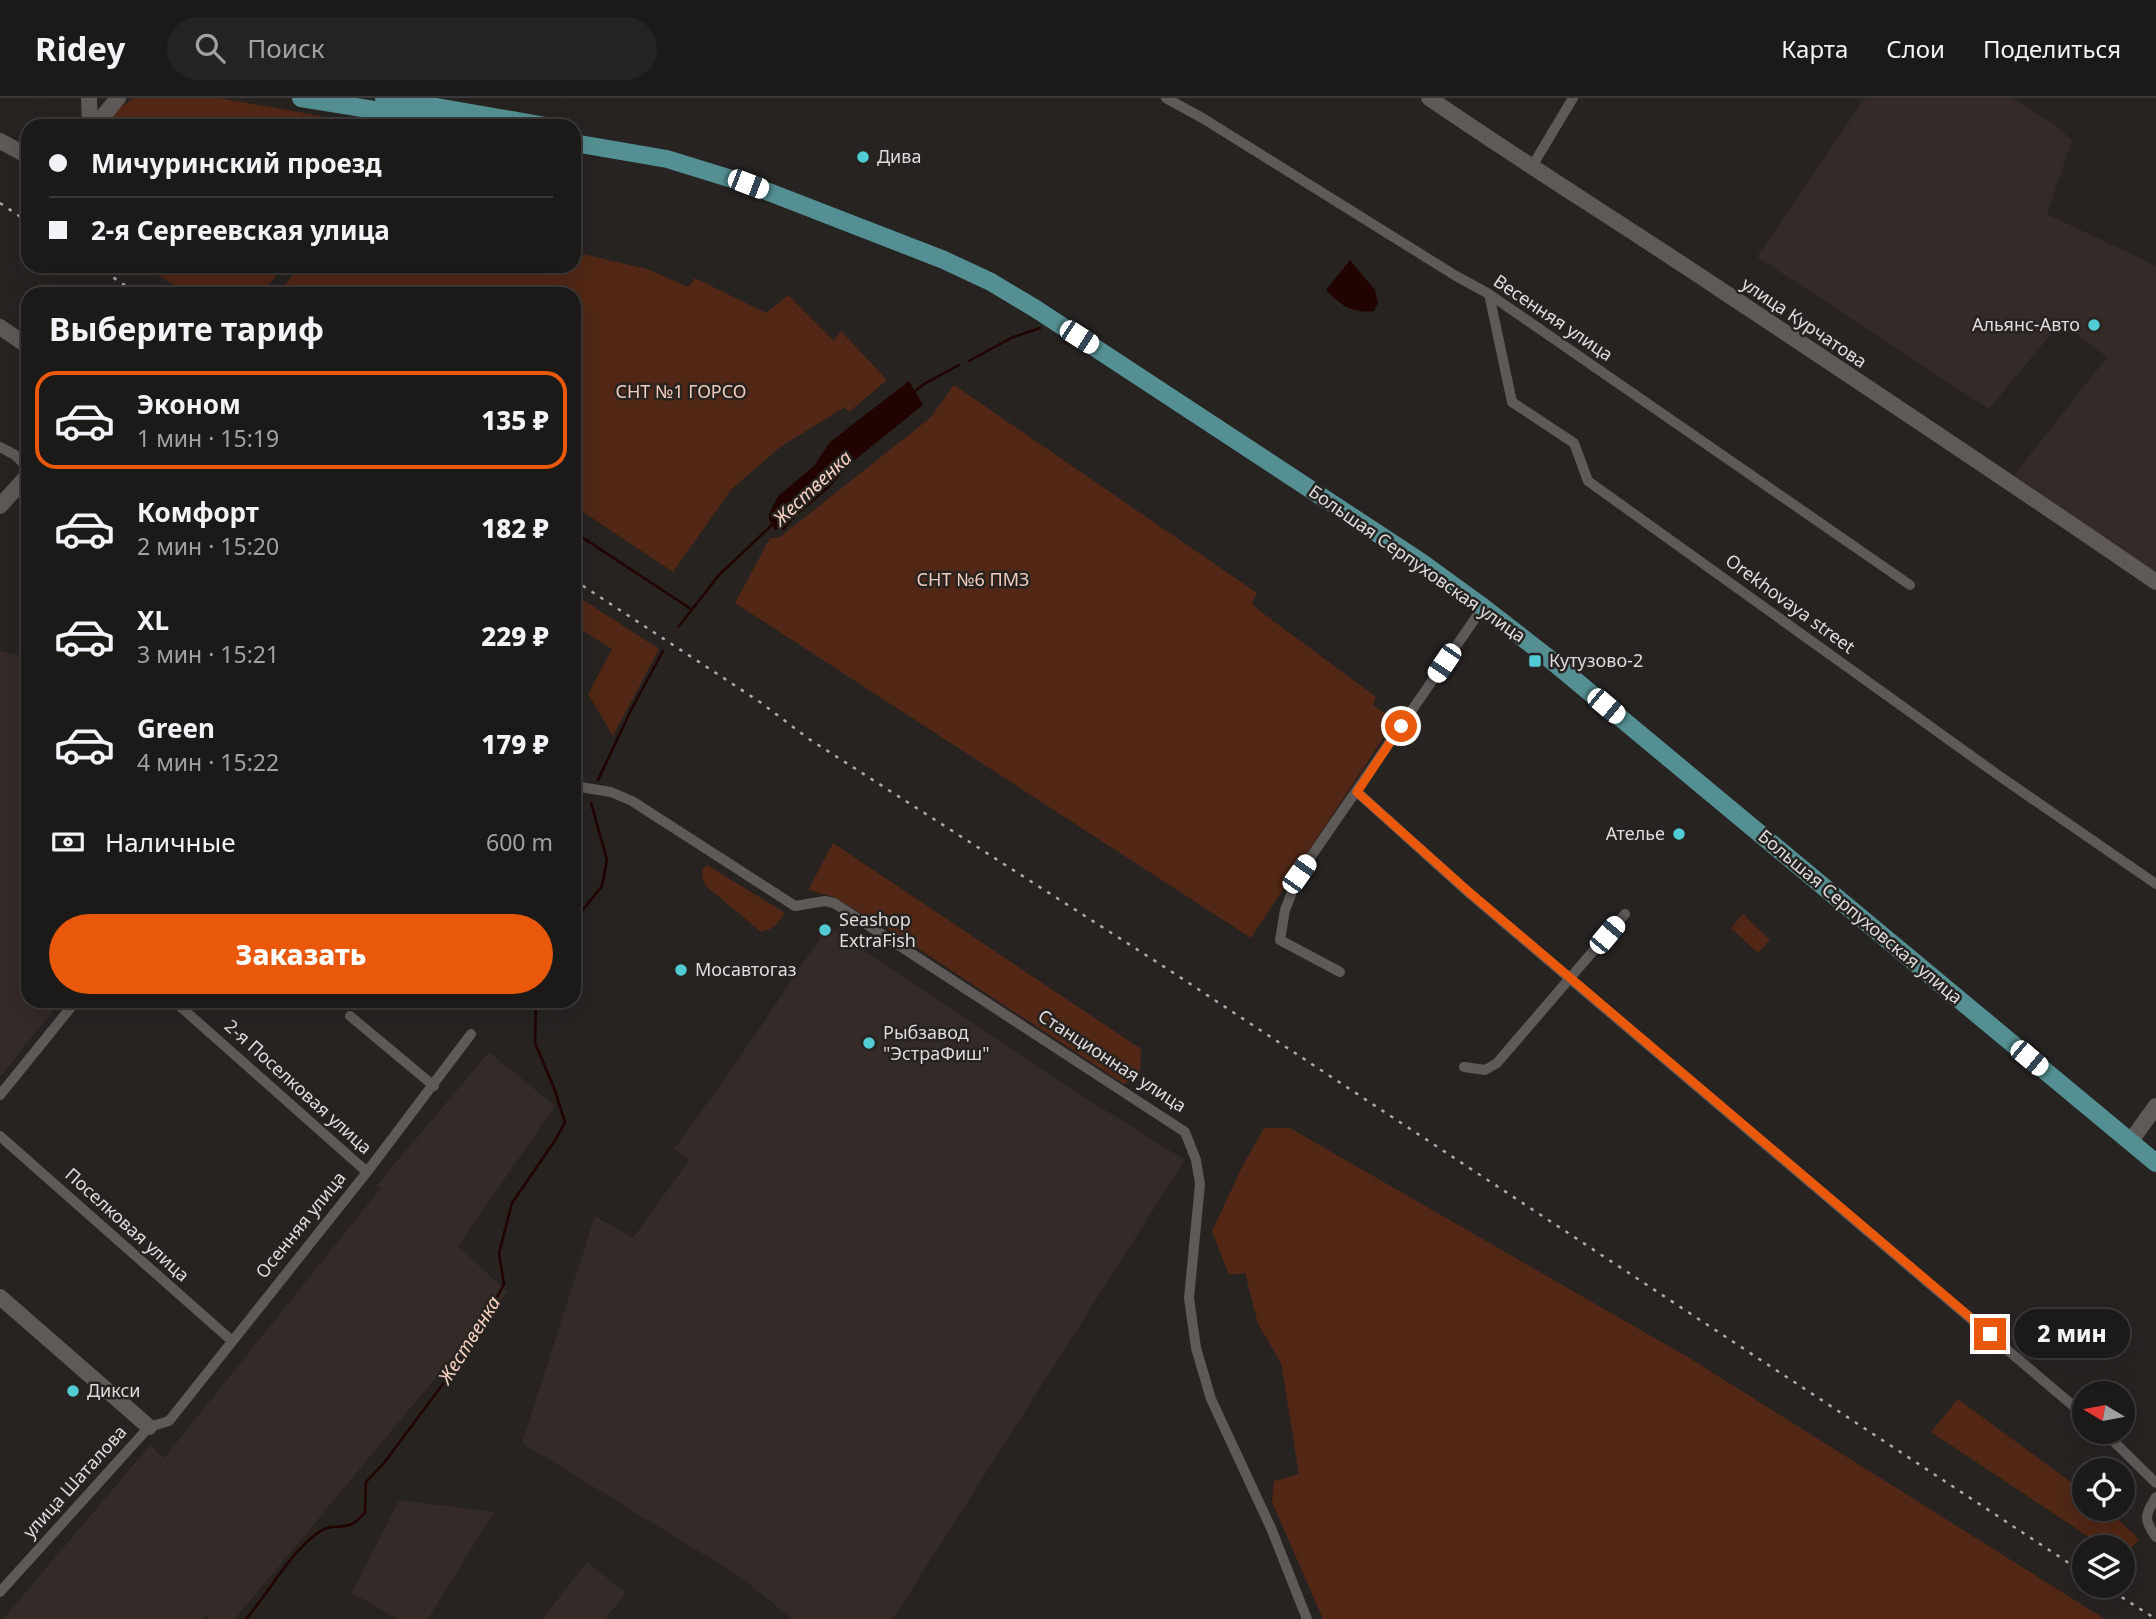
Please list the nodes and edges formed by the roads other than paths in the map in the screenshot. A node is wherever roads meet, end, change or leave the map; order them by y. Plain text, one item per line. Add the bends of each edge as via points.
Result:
1 (89, 98) edge
2 (118, 98) edge
3 (301, 98) edge
4 (384, 98) edge
5 (1166, 98) edge
6 (1429, 98) edge
7 (1573, 98) edge
8 (92, 119) edge
9 (99, 119) edge
10 (429, 119) edge
11 (506, 119) edge
12 (581, 132) edge
13 (0, 141) edge
14 (581, 144) edge
15 (21, 152) edge
16 (1531, 168) junction
17 (1489, 294) junction
18 (0, 327) edge
19 (21, 341) edge
20 (0, 447) edge
21 (21, 461) edge
22 (21, 483) edge
23 (0, 506) edge
24 (2156, 582) edge
25 (1910, 584) dead end
26 (1483, 607) junction
27 (581, 787) edge
28 (1357, 792) junction
29 (2156, 884) edge
30 (1625, 914) dead end
31 (1340, 972) dead end
32 (1570, 978) junction
33 (70, 1008) edge
34 (182, 1008) edge
35 (350, 1016) dead end
36 (471, 1034) dead end
37 (1464, 1067) dead end
38 (433, 1086) junction
39 (0, 1095) edge
40 (2156, 1106) edge
41 (0, 1136) edge
42 (2133, 1138) junction
43 (2156, 1149) edge
44 (2156, 1163) edge
45 (367, 1172) junction
46 (0, 1297) edge
47 (231, 1340) junction
48 (2072, 1405) edge
49 (149, 1427) junction
50 (2116, 1444) edge
51 (2156, 1483) edge
52 (2156, 1497) edge
53 (2156, 1537) edge
54 (0, 1592) edge
55 (1307, 1619) edge

1 - 8 street
2 - 9 street
3 - 10 main road
4 - 11 main road
5 - 17 street, Весенняя улица
6 - 16 street, улица Курчатова
7 - 16 street
12 - 42 main road, Большая Серпуховская улица via 694,155 751,173 961,256 1065,314 1490,598 1657,732
13 - 15 street
14 - 26 main road, Большая Серпуховская улица via 667,159 748,184 991,282
16 - 24 street, улица Курчатова via 1983,463
17 - 25 street, Весенняя улица
17 - 29 street, Orekhovaya street via 1512,402 1574,443 1588,481
18 - 19 street
20 - 21 street
22 - 23 street
26 - 28 street
26 - 42 main road, Большая Серпуховская улица
27 - 55 street, Станционная улица via 632,801 795,906 834,903 1185,1132 1200,1184 1189,1298 1196,1348 1211,1399
28 - 31 street via 1299,874 1280,940
28 - 32 street
30 - 32 street
32 - 37 street via 1497,1063 1485,1070
32 - 48 street
33 - 39 street
34 - 45 street, 2-я Поселковая улица
35 - 38 street
36 - 38 street, Осенняя улица
38 - 45 street, Осенняя улица
40 - 42 street
41 - 47 street, Поселковая улица
42 - 43 main road, Большая Серпуховская улица
42 - 44 main road, Большая Серпуховская улица
45 - 47 street, Осенняя улица
46 - 49 street
47 - 49 street, Осенняя улица via 169,1421
49 - 54 street, улица Шаталова
50 - 51 street
52 - 53 street via 2146,1514

